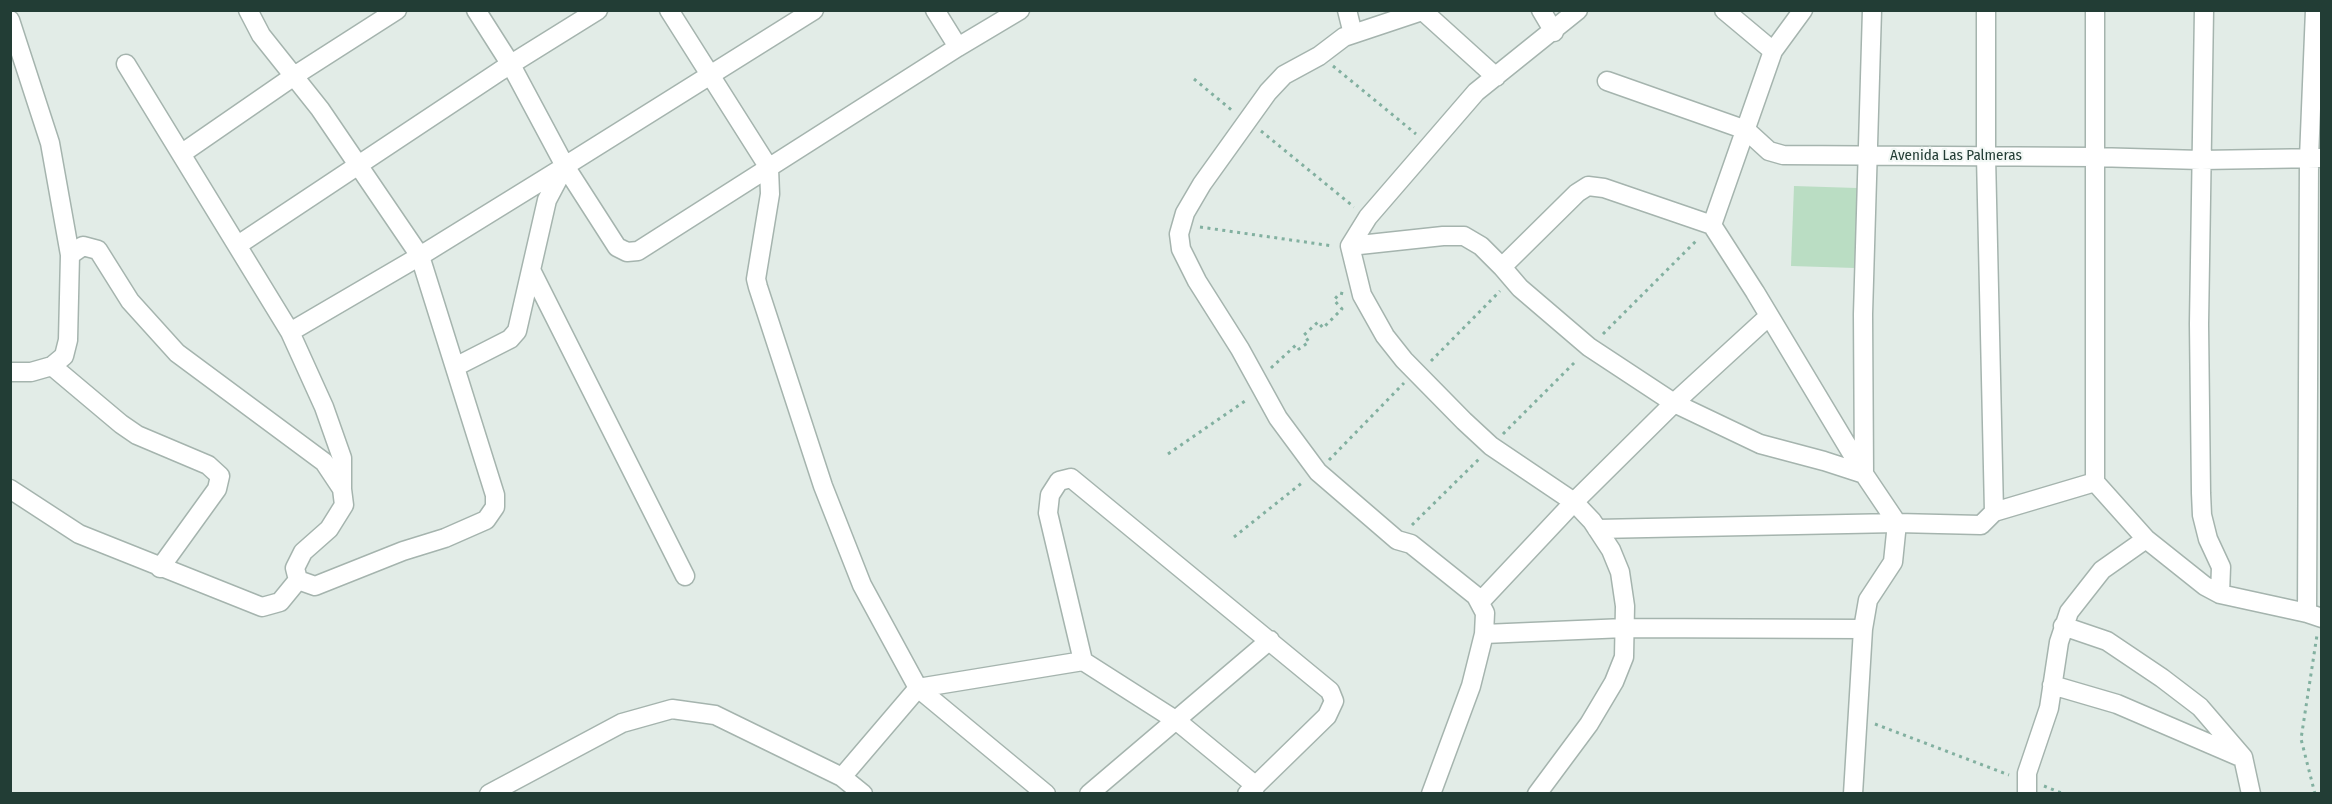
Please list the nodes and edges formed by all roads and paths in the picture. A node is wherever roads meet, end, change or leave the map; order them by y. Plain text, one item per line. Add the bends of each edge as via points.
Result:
1 (249, 10) edge
2 (397, 10) edge
3 (476, 10) edge
4 (598, 10) edge
5 (669, 10) edge
6 (814, 10) edge
7 (935, 10) edge
8 (1020, 10) edge
9 (1347, 10) edge
10 (1541, 10) edge
11 (1578, 10) edge
12 (1724, 10) edge
13 (1803, 10) edge
14 (1872, 10) edge
15 (1986, 10) edge
16 (2095, 10) edge
17 (2204, 10) edge
18 (2315, 10) edge
19 (1424, 11) edge
20 (10, 20) edge
21 (1554, 32) junction
22 (1353, 34) junction
23 (958, 47) junction
24 (1773, 51) junction
25 (1324, 60) dead end
26 (126, 64) dead end
27 (511, 65) junction
28 (294, 76) junction
29 (710, 76) junction
30 (1496, 77) junction
31 (1194, 79) dead end
32 (1607, 81) dead end
33 (1239, 116) dead end
34 (1259, 130) dead end
35 (1746, 130) junction
36 (1420, 138) dead end
37 (181, 154) junction
38 (1868, 156) junction
39 (1986, 156) junction
40 (2094, 156) junction
41 (2315, 158) edge
42 (2201, 160) junction
43 (359, 165) junction
44 (565, 166) junction
45 (769, 168) junction
46 (1360, 211) dead end
47 (1712, 225) junction
48 (1189, 226) dead end
49 (238, 245) junction
50 (1343, 246) junction
51 (70, 255) junction
52 (420, 256) junction
53 (1502, 267) junction
54 (532, 272) junction
55 (1505, 287) dead end
56 (1351, 296) dead end
57 (1769, 316) junction
58 (290, 332) junction
59 (1589, 347) junction
60 (52, 366) junction
61 (455, 367) junction
62 (1271, 368) dead end
63 (1424, 368) dead end
64 (10, 372) edge
65 (1410, 382) dead end
66 (1251, 396) dead end
67 (1674, 402) junction
68 (1491, 446) junction
69 (1168, 454) dead end
70 (1325, 464) dead end
71 (1864, 474) junction
72 (2095, 482) junction
73 (1309, 484) dead end
74 (10, 489) edge
75 (342, 489) junction
76 (1574, 502) junction
77 (1994, 512) junction
78 (1897, 523) junction
79 (1597, 529) junction
80 (1234, 537) dead end
81 (2146, 539) junction
82 (1397, 540) junction
83 (160, 568) junction
84 (685, 576) dead end
85 (298, 580) junction
86 (2220, 594) junction
87 (1480, 602) junction
88 (2316, 616) edge
89 (2063, 626) junction
90 (1625, 628) junction
91 (1863, 629) junction
92 (1484, 634) junction
93 (1270, 640) junction
94 (1083, 662) junction
95 (2052, 685) junction
96 (918, 688) junction
97 (1857, 717) junction
98 (1177, 721) junction
99 (2243, 758) junction
100 (2013, 776) dead end
101 (842, 777) junction
102 (2032, 788) edge
103 (1251, 790) edge
104 (489, 794) edge
105 (862, 794) edge
106 (1046, 794) edge
107 (1089, 794) edge
108 (1431, 794) edge
109 (1537, 794) edge
110 (1853, 794) edge
111 (2064, 794) edge
112 (2251, 794) edge
113 (2315, 794) edge

1 - 28 street via 261,35
2 - 28 street
3 - 27 street
4 - 27 street
5 - 29 street
6 - 29 street
7 - 23 street
8 - 23 street
9 - 22 street
10 - 21 street
11 - 21 street
12 - 24 street
13 - 24 street
14 - 38 street
15 - 39 street
16 - 40 street
17 - 42 street
18 - 41 street
19 - 22 street
19 - 30 street
20 - 51 street via 50,143
21 - 30 street
22 - 82 street via 1276,82 1192,201 1179,234 1181,249 1197,280 1298,447 1325,479
23 - 45 street
24 - 35 street
25 - 36 path
26 - 37 street
27 - 43 street
27 - 44 street
28 - 37 street
28 - 43 street
29 - 44 street
29 - 45 street
30 - 50 street via 1476,92
31 - 33 path
32 - 35 street, Avenida Las Palmeras
34 - 46 path
35 - 38 street, Avenida Las Palmeras via 1769,151 1783,155
35 - 47 street
37 - 49 street
38 - 39 street, Avenida Las Palmeras
38 - 71 street via 1863,314
39 - 40 street, Avenida Las Palmeras
39 - 77 street
40 - 42 street, Avenida Las Palmeras
40 - 72 street
41 - 42 street, Avenida Las Palmeras
41 - 88 street
42 - 86 street via 2201,493 2208,539 2221,567
43 - 49 street
43 - 52 street
44 - 45 street via 617,247 627,252 638,251
44 - 52 street
44 - 54 street via 547,200
45 - 96 street via 770,194 756,279 758,287 823,486 862,585
47 - 53 street via 1588,186
47 - 57 street
47 - 59 path
48 - 50 path
49 - 58 street
50 - 53 street via 1464,236
50 - 68 street via 1362,296 1385,336 1417,374
51 - 60 street via 68,340 64,356
51 - 75 street via 83,246 98,250 130,301 177,353 324,462
52 - 58 street
52 - 61 street
53 - 59 street via 1520,288
54 - 61 street via 517,331 510,339
54 - 84 street
55 - 63 path
56 - 62 path via 1340,293 1334,300 1342,309 1323,328 1318,322 1304,335 1309,342 1299,349 1296,345
57 - 67 street
57 - 71 street
58 - 75 street via 342,458
59 - 67 street
59 - 68 path
60 - 64 street
60 - 83 street via 137,435 208,465 220,476 217,489
61 - 85 street via 495,495 495,507 486,520 315,586
65 - 70 path via 1402,377 1404,383
66 - 69 path
67 - 71 street via 1760,444
67 - 76 street
68 - 76 street
68 - 82 path
71 - 78 street
72 - 77 street
72 - 81 street
73 - 80 path via 1306,480
74 - 83 street via 79,534
75 - 85 street via 344,506 329,529 303,552 295,568
76 - 79 street
76 - 87 street
77 - 78 street via 1981,525
78 - 79 street
78 - 91 street via 1893,562 1868,600
79 - 90 street via 1620,572
81 - 86 street
81 - 89 street via 2102,570 2076,601
82 - 87 street via 1411,544
83 - 85 street via 262,607 280,602
86 - 88 street
87 - 92 street via 1485,613
88 - 113 path via 2301,739
89 - 95 street
89 - 99 street via 2107,641 2162,678 2200,707
90 - 91 street
90 - 92 street
90 - 109 street via 1624,657 1614,682 1589,724
91 - 97 street
92 - 108 street via 1471,686
93 - 94 street via 1071,478 1059,481 1054,488 1048,513
93 - 98 street
93 - 103 street via 1330,691 1334,701 1327,716
94 - 96 street
94 - 98 street
95 - 99 street via 2117,705
95 - 102 street via 2044,725 2027,774
96 - 101 street
96 - 106 street
97 - 100 path
97 - 110 street
98 - 103 street
98 - 107 street
99 - 112 street
101 - 104 street via 715,715 672,709 622,723
101 - 105 street
102 - 111 path

